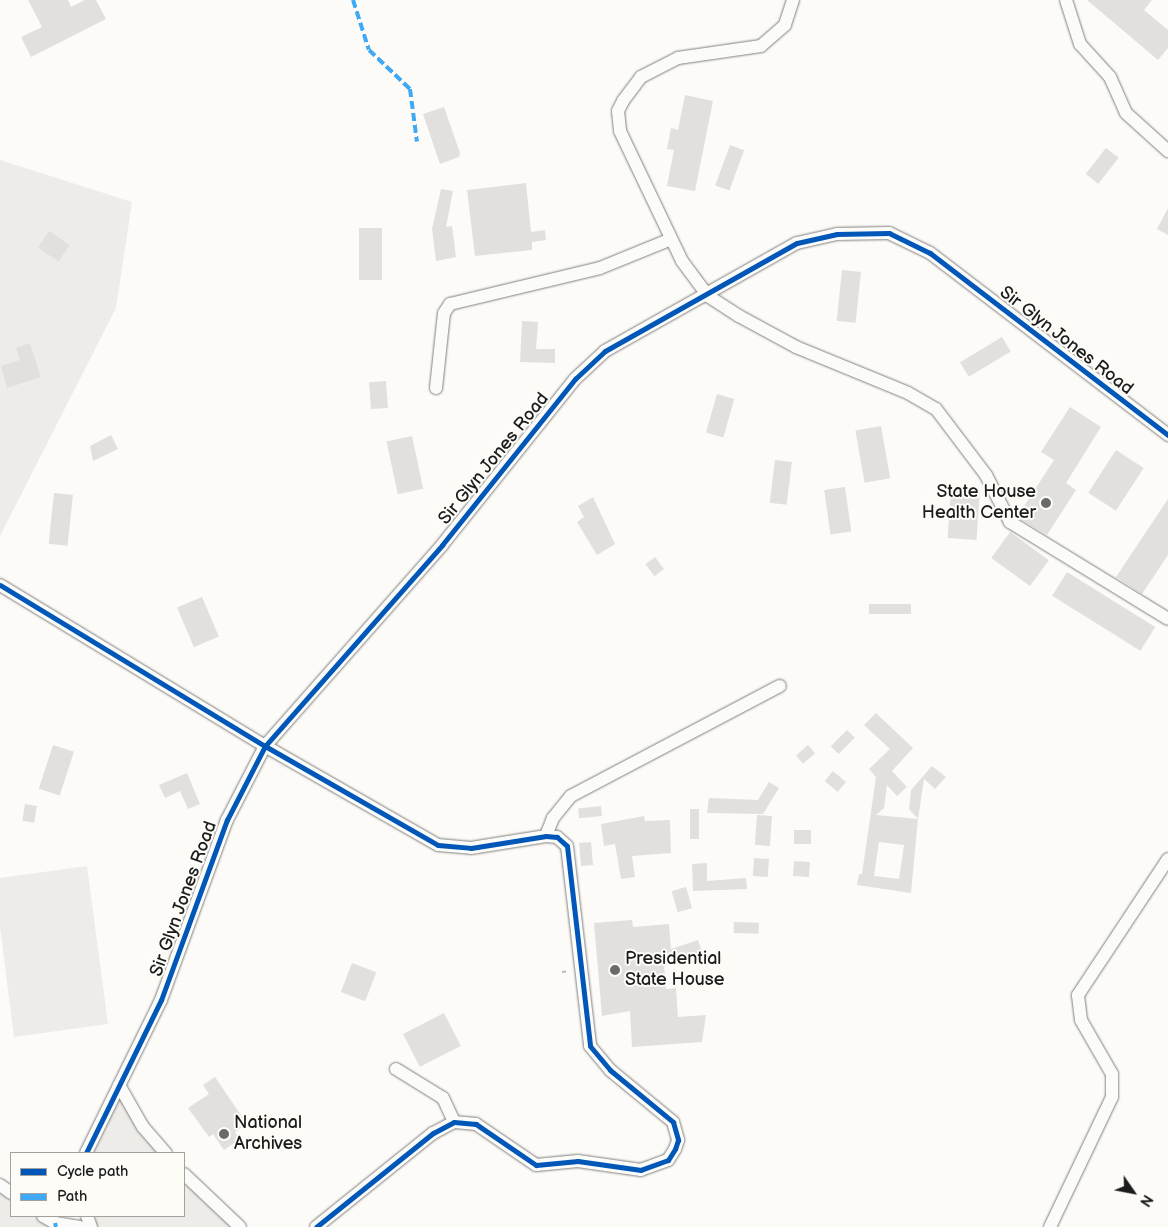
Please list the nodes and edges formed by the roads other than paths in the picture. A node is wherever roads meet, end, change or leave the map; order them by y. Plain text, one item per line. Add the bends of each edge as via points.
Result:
1 (793, 0) edge
2 (1066, 0) edge
3 (1168, 152) edge
4 (669, 240) junction
5 (708, 296) junction
6 (436, 388) dead end
7 (1168, 435) edge
8 (0, 585) edge
9 (1168, 619) edge
10 (780, 686) dead end
11 (265, 746) junction
12 (546, 836) junction
13 (1168, 860) edge
14 (396, 1069) dead end
15 (119, 1085) junction
16 (454, 1122) junction
17 (86, 1152) edge
18 (165, 1152) edge
19 (185, 1175) edge
20 (45, 1217) edge
21 (80, 1227) edge
22 (240, 1227) edge
23 (316, 1227) edge
24 (1050, 1227) edge

1 - 4 street via 785,25 761,46 678,58 641,77 622,101 618,112 620,131
2 - 3 street via 1080,44 1110,77 1126,113
4 - 5 street
4 - 6 street via 600,268 450,304 444,313
5 - 7 street, Sir Glyn Jones Road via 797,243 837,234 890,232 930,253
5 - 9 street via 796,347 908,393 936,409 986,475 1010,522
5 - 11 street, Sir Glyn Jones Road via 620,341 589,364 442,545
8 - 11 street
10 - 12 street via 572,796 553,818
11 - 12 street via 438,845 472,848
11 - 15 street, Sir Glyn Jones Road via 227,820 161,1000
12 - 16 street via 557,837 566,846 590,1046 610,1070 673,1122 678,1140 668,1160 641,1170 578,1161 536,1166 476,1124
13 - 24 street via 1078,995 1081,1020 1112,1074 1112,1097
14 - 16 street via 443,1098
15 - 17 street, Sir Glyn Jones Road
15 - 18 street via 143,1127
16 - 23 street via 433,1133
19 - 22 street
20 - 21 street via 55,1223

